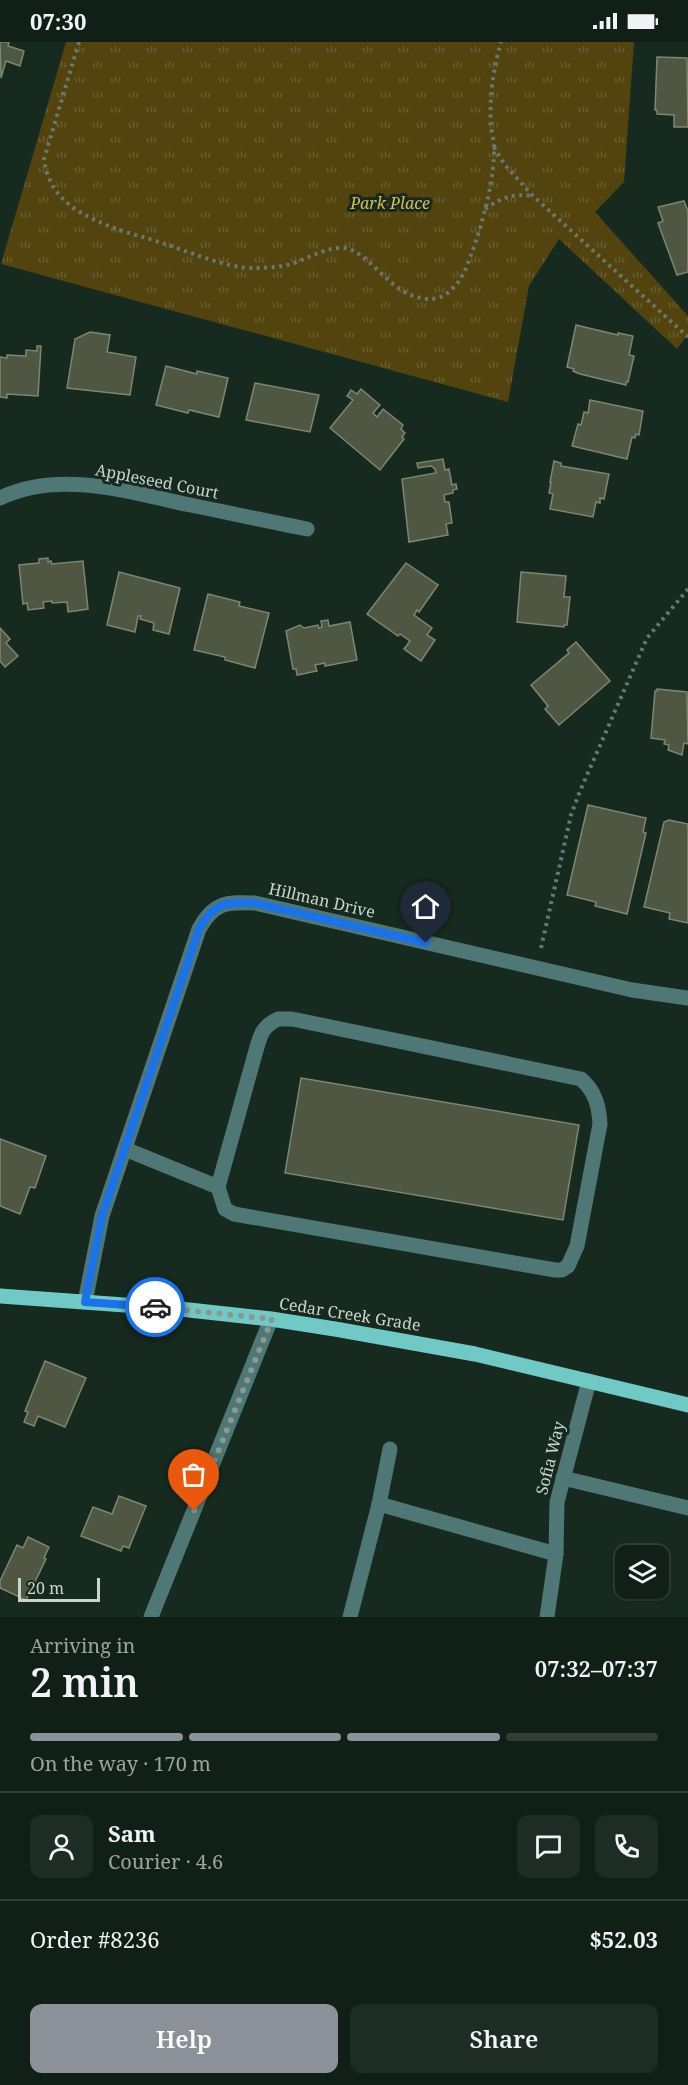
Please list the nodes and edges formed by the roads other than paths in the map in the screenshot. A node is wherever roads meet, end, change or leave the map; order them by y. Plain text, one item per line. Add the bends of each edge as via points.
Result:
1 (0, 498) edge
2 (307, 529) dead end
3 (688, 998) edge
4 (124, 1149) junction
5 (218, 1187) junction
6 (0, 1296) edge
7 (85, 1302) junction
8 (272, 1319) junction
9 (589, 1381) junction
10 (688, 1405) edge
11 (390, 1449) dead end
12 (563, 1478) junction
13 (379, 1504) junction
14 (688, 1508) edge
15 (556, 1554) junction
16 (151, 1617) edge
17 (350, 1617) edge
18 (547, 1617) edge

1 - 2 street, Appleseed Court via 68,484 103,487
3 - 4 street, Hillman Drive via 632,990 255,903 219,905 199,929
4 - 5 street
4 - 7 street, Hillman Drive via 102,1216
5 - 5 street via 261,1034 267,1024 278,1019 581,1079 593,1092 599,1109 600,1124 577,1246 562,1270 234,1215 225,1209
6 - 7 main road, Cedar Creek Grade
7 - 8 main road, Cedar Creek Grade
8 - 9 main road, Cedar Creek Grade via 475,1354
8 - 16 street
9 - 10 main road, Cedar Creek Grade
9 - 12 street, Sofia Way
11 - 13 street
12 - 14 street
12 - 15 street, Sofia Way via 557,1502
13 - 15 street
13 - 17 street
15 - 18 street, Sofia Way

